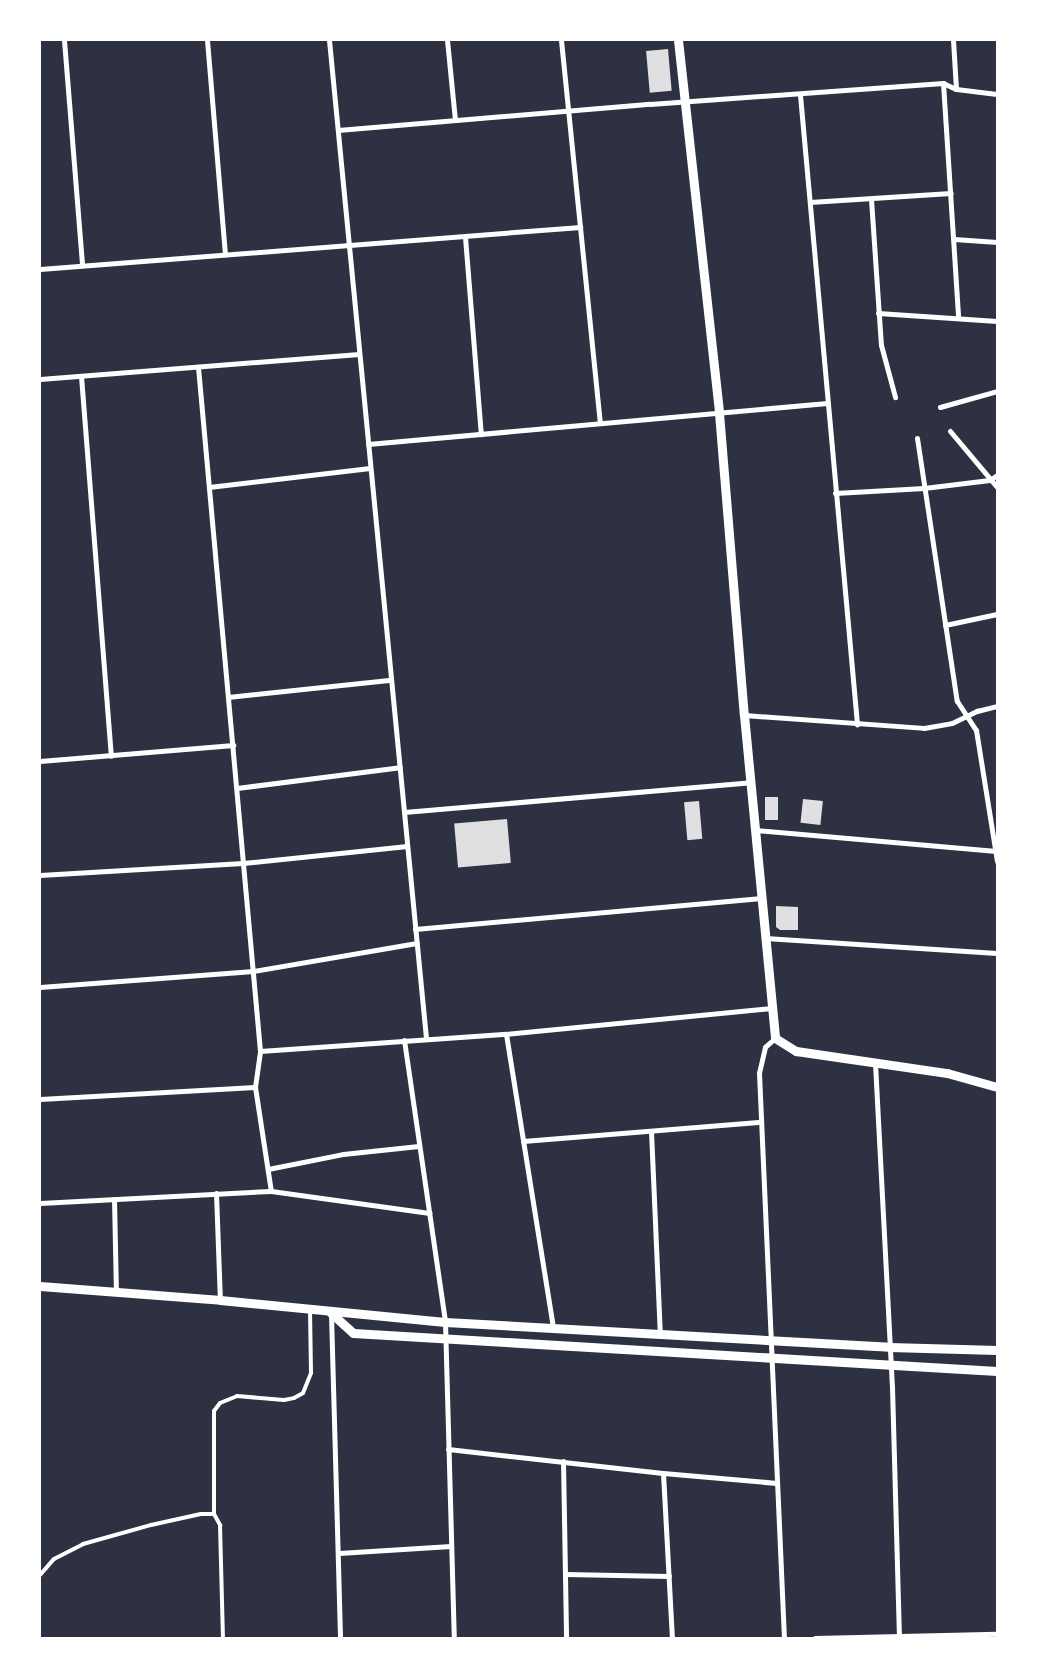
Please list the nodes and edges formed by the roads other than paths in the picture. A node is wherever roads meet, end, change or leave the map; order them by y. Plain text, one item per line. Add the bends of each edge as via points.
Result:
1 (64, 40) edge
2 (207, 40) edge
3 (329, 40) edge
4 (447, 40) edge
5 (561, 40) edge
6 (678, 40) edge
7 (953, 40) edge
8 (944, 83) junction
9 (956, 89) junction
10 (997, 94) edge
11 (800, 95) junction
12 (684, 102) junction
13 (568, 110) junction
14 (455, 120) junction
15 (338, 130) junction
16 (951, 193) junction
17 (871, 199) junction
18 (810, 202) junction
19 (580, 227) junction
20 (465, 237) junction
21 (954, 239) junction
22 (997, 242) edge
23 (349, 245) junction
24 (225, 254) junction
25 (82, 265) junction
26 (40, 268) edge
27 (878, 313) junction
28 (958, 318) junction
29 (997, 321) edge
30 (359, 354) junction
31 (198, 367) junction
32 (81, 376) junction
33 (40, 379) edge
34 (997, 391) edge
35 (895, 397) dead end
36 (827, 403) junction
37 (940, 407) dead end
38 (719, 412) junction
39 (600, 423) junction
40 (950, 430) dead end
41 (481, 434) junction
42 (917, 438) dead end
43 (368, 444) junction
44 (370, 468) junction
45 (997, 475) edge
46 (990, 480) junction
47 (209, 487) junction
48 (997, 487) edge
49 (924, 488) junction
50 (835, 493) junction
51 (997, 614) edge
52 (945, 625) junction
53 (391, 680) junction
54 (228, 697) junction
55 (997, 706) edge
56 (744, 715) junction
57 (967, 716) junction
58 (857, 724) junction
59 (233, 745) junction
60 (111, 756) junction
61 (40, 760) edge
62 (400, 767) junction
63 (750, 782) junction
64 (237, 788) junction
65 (404, 812) junction
66 (995, 828) edge
67 (755, 830) junction
68 (407, 846) junction
69 (996, 851) edge
70 (997, 861) edge
71 (243, 863) junction
72 (40, 875) edge
73 (762, 898) junction
74 (415, 929) junction
75 (765, 938) junction
76 (417, 943) junction
77 (997, 953) edge
78 (253, 971) junction
79 (40, 988) edge
80 (772, 1008) junction
81 (506, 1034) junction
82 (426, 1038) junction
83 (775, 1038) junction
84 (404, 1040) junction
85 (260, 1051) junction
86 (875, 1063) junction
87 (255, 1087) junction
88 (997, 1087) edge
89 (40, 1099) edge
90 (761, 1122) junction
91 (651, 1131) junction
92 (523, 1141) junction
93 (419, 1146) junction
94 (268, 1169) junction
95 (271, 1191) junction
96 (216, 1193) junction
97 (114, 1199) junction
98 (40, 1203) edge
99 (429, 1213) junction
100 (40, 1286) edge
101 (116, 1292) junction
102 (220, 1300) junction
103 (310, 1311) junction
104 (331, 1313) junction
105 (445, 1322) junction
106 (553, 1328) junction
107 (660, 1334) junction
108 (445, 1338) junction
109 (771, 1340) junction
110 (889, 1347) junction
111 (997, 1350) edge
112 (772, 1357) junction
113 (890, 1364) junction
114 (997, 1370) edge
115 (448, 1449) junction
116 (563, 1461) junction
117 (663, 1473) junction
118 (777, 1483) junction
119 (214, 1514) junction
120 (451, 1546) junction
121 (339, 1553) junction
122 (565, 1574) junction
123 (40, 1575) edge
124 (669, 1576) junction
125 (997, 1634) edge
126 (899, 1637) edge
127 (223, 1638) edge
128 (340, 1638) edge
129 (454, 1638) edge
130 (566, 1638) edge
131 (672, 1638) edge
132 (784, 1638) edge
133 (815, 1638) edge

1 - 25 street
2 - 24 street
3 - 15 street
4 - 14 street
5 - 13 street
6 - 12 street
7 - 9 street
8 - 9 street
8 - 11 street
8 - 16 street
9 - 10 street
11 - 12 street
11 - 18 street
12 - 13 street
12 - 38 street
13 - 14 street
13 - 19 street
14 - 15 street
15 - 23 street
16 - 17 street
16 - 21 street
17 - 18 street
17 - 27 street
18 - 36 street
19 - 20 street
19 - 39 street
20 - 23 street
20 - 41 street
21 - 22 street
21 - 28 street
23 - 24 street
23 - 30 street
24 - 25 street
25 - 26 street
27 - 28 street
27 - 35 street via 881,345
28 - 29 street
30 - 31 street
30 - 43 street
31 - 32 street
31 - 47 street
32 - 33 street
32 - 60 street
34 - 37 street
36 - 38 street
36 - 50 street
38 - 39 street
38 - 56 street
39 - 41 street
40 - 46 street
41 - 43 street
42 - 49 street
43 - 44 street
44 - 47 street
44 - 53 street
45 - 46 street
46 - 48 street
46 - 49 street
47 - 54 street
49 - 50 street
49 - 52 street
50 - 58 street
51 - 52 street
52 - 57 street via 957,701
53 - 54 street
53 - 62 street
54 - 59 street
55 - 57 street
56 - 58 street
56 - 63 street
57 - 58 street via 952,723 924,728
57 - 66 street via 976,730
59 - 60 street
59 - 64 street
60 - 61 street
62 - 64 street
62 - 65 street
63 - 65 street
63 - 67 street
64 - 71 street
65 - 68 street
66 - 69 street
67 - 69 street
67 - 73 street
68 - 71 street
68 - 74 street
69 - 70 street
71 - 72 street
71 - 78 street
73 - 74 street
73 - 75 street
74 - 76 street
75 - 77 street
75 - 80 street
76 - 78 street
76 - 82 street
78 - 79 street
78 - 85 street
80 - 81 street
80 - 83 street
81 - 82 street
81 - 92 street
82 - 84 street
83 - 86 street via 796,1051
83 - 90 street via 765,1047 760,1060
84 - 85 street
84 - 93 street
85 - 87 street
86 - 88 street via 946,1073
86 - 110 street
87 - 89 street
87 - 94 street
90 - 91 street
90 - 109 street
91 - 92 street
91 - 107 street
92 - 106 street
93 - 94 street via 343,1154
93 - 99 street
94 - 95 street
95 - 96 street
95 - 99 street
96 - 97 street
96 - 102 street
97 - 98 street
97 - 101 street
99 - 105 street
100 - 101 street
101 - 102 street
102 - 103 street
103 - 104 street
103 - 119 lane via 311,1373 303,1393 284,1400 237,1396 220,1402 214,1411
104 - 105 street
104 - 108 street via 353,1333
104 - 121 street
105 - 106 street
105 - 108 street
106 - 107 street
107 - 109 street
108 - 112 street
108 - 115 street
109 - 110 street
109 - 112 street
110 - 111 street
110 - 113 street
112 - 113 street
112 - 118 street
113 - 114 street
113 - 126 street
115 - 116 street
115 - 120 street
116 - 117 street
116 - 122 street
117 - 118 street
117 - 124 street
118 - 132 street
119 - 123 lane via 151,1524 84,1544 54,1559
119 - 127 lane via 220,1525
120 - 121 street
120 - 129 street
121 - 128 street
122 - 124 street
122 - 130 street
124 - 131 street
125 - 126 street
126 - 133 street

